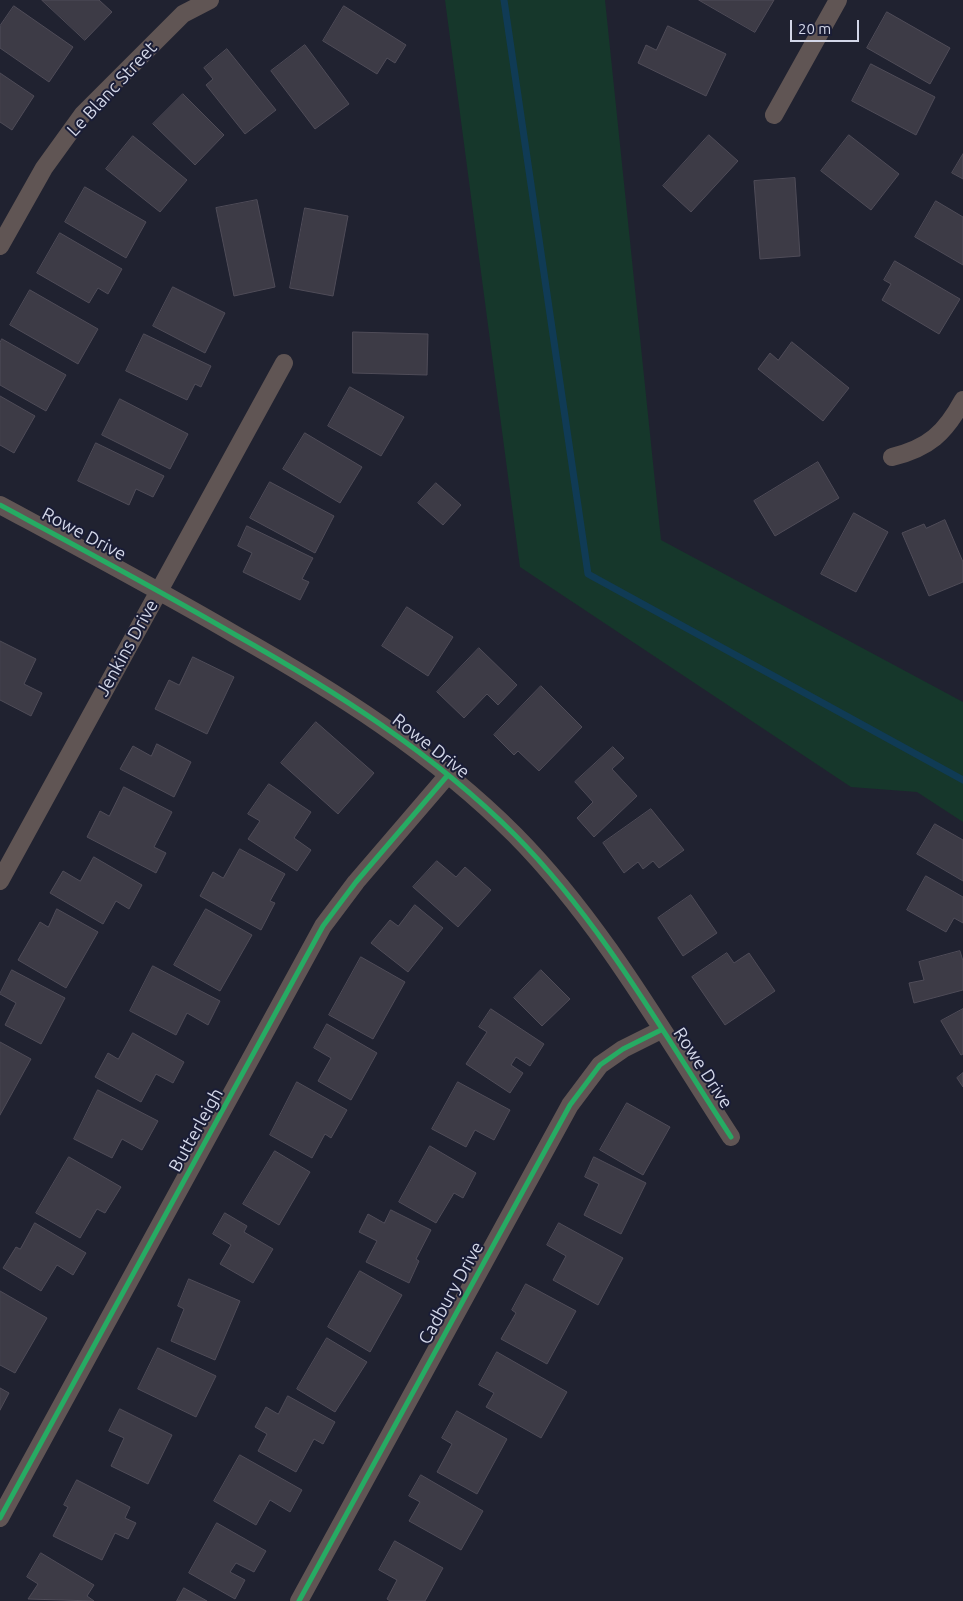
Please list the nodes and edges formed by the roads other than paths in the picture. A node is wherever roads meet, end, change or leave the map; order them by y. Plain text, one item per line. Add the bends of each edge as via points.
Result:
1 (210, 0) edge
2 (838, 0) edge
3 (774, 115) dead end
4 (0, 246) edge
5 (284, 363) dead end
6 (963, 400) edge
7 (892, 457) dead end
8 (0, 504) edge
9 (158, 590) junction
10 (447, 776) junction
11 (0, 881) edge
12 (661, 1030) junction
13 (731, 1137) dead end
14 (0, 1518) edge
15 (299, 1601) edge

1 - 4 street, Le Blanc Street via 184,14 83,114 44,168
2 - 3 street
5 - 9 street, Jenkins Drive
6 - 7 street via 953,418 931,442 912,452
8 - 9 street, Rowe Drive
9 - 10 street, Rowe Drive via 365,713
9 - 11 street, Jenkins Drive
10 - 12 street, Rowe Drive via 510,830 550,875 611,952
10 - 14 street, Butterleigh via 356,882 323,926
12 - 13 street, Rowe Drive
12 - 15 street, Cadbury Drive via 600,1065 570,1105

